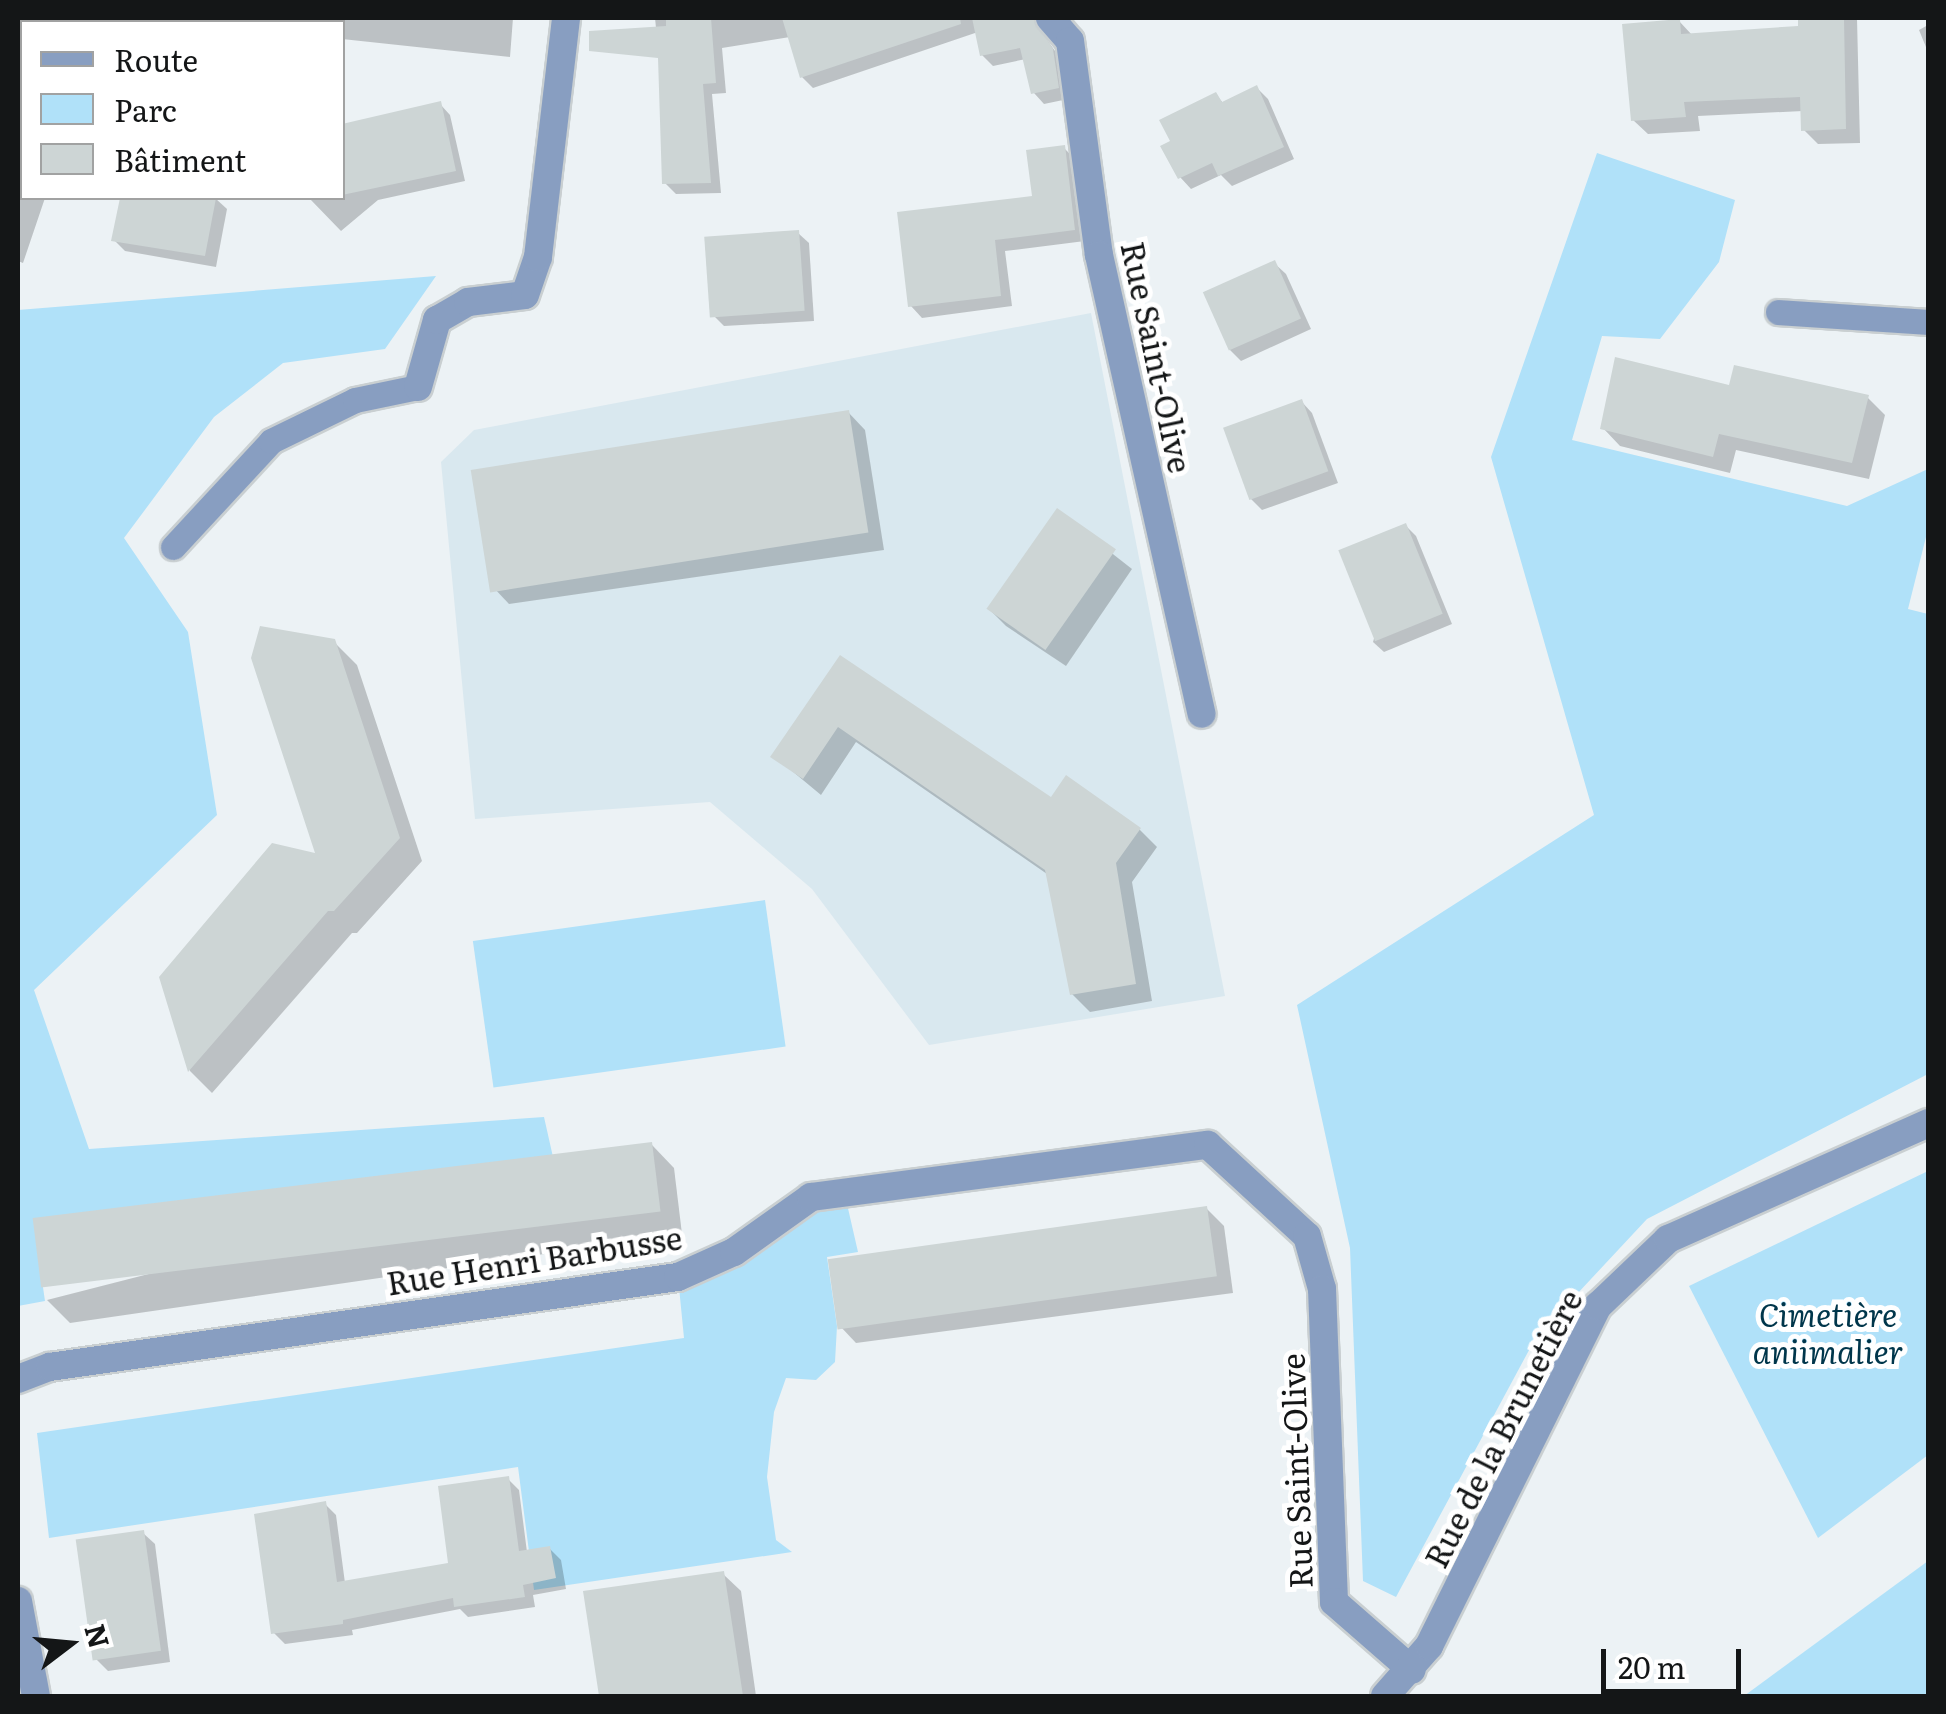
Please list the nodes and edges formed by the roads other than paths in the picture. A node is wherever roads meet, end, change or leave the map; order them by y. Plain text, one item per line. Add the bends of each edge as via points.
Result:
1 (566, 18) edge
2 (1050, 18) edge
3 (1778, 312) dead end
4 (1928, 322) edge
5 (418, 387) joint
6 (173, 547) dead end
7 (1202, 714) dead end
8 (1928, 1123) edge
9 (1307, 1236) joint
10 (18, 1379) edge
11 (18, 1602) edge
12 (1412, 1670) junction
13 (36, 1696) edge
14 (1385, 1696) edge

1 - 5 street via 538,258 524,295 468,302 437,320
2 - 7 street, Rue Saint-Olive via 1070,41 1102,272
3 - 4 lane
5 - 6 lane via 355,400 270,441
8 - 12 street, Rue de la Brunetière via 1668,1239 1598,1306
9 - 10 street, Rue Henri Barbusse via 1208,1145 811,1196 734,1252 678,1278 50,1366
9 - 12 street, Rue Saint-Olive via 1322,1290 1334,1602
11 - 13 street
12 - 14 street, Rue de la Brunetière

